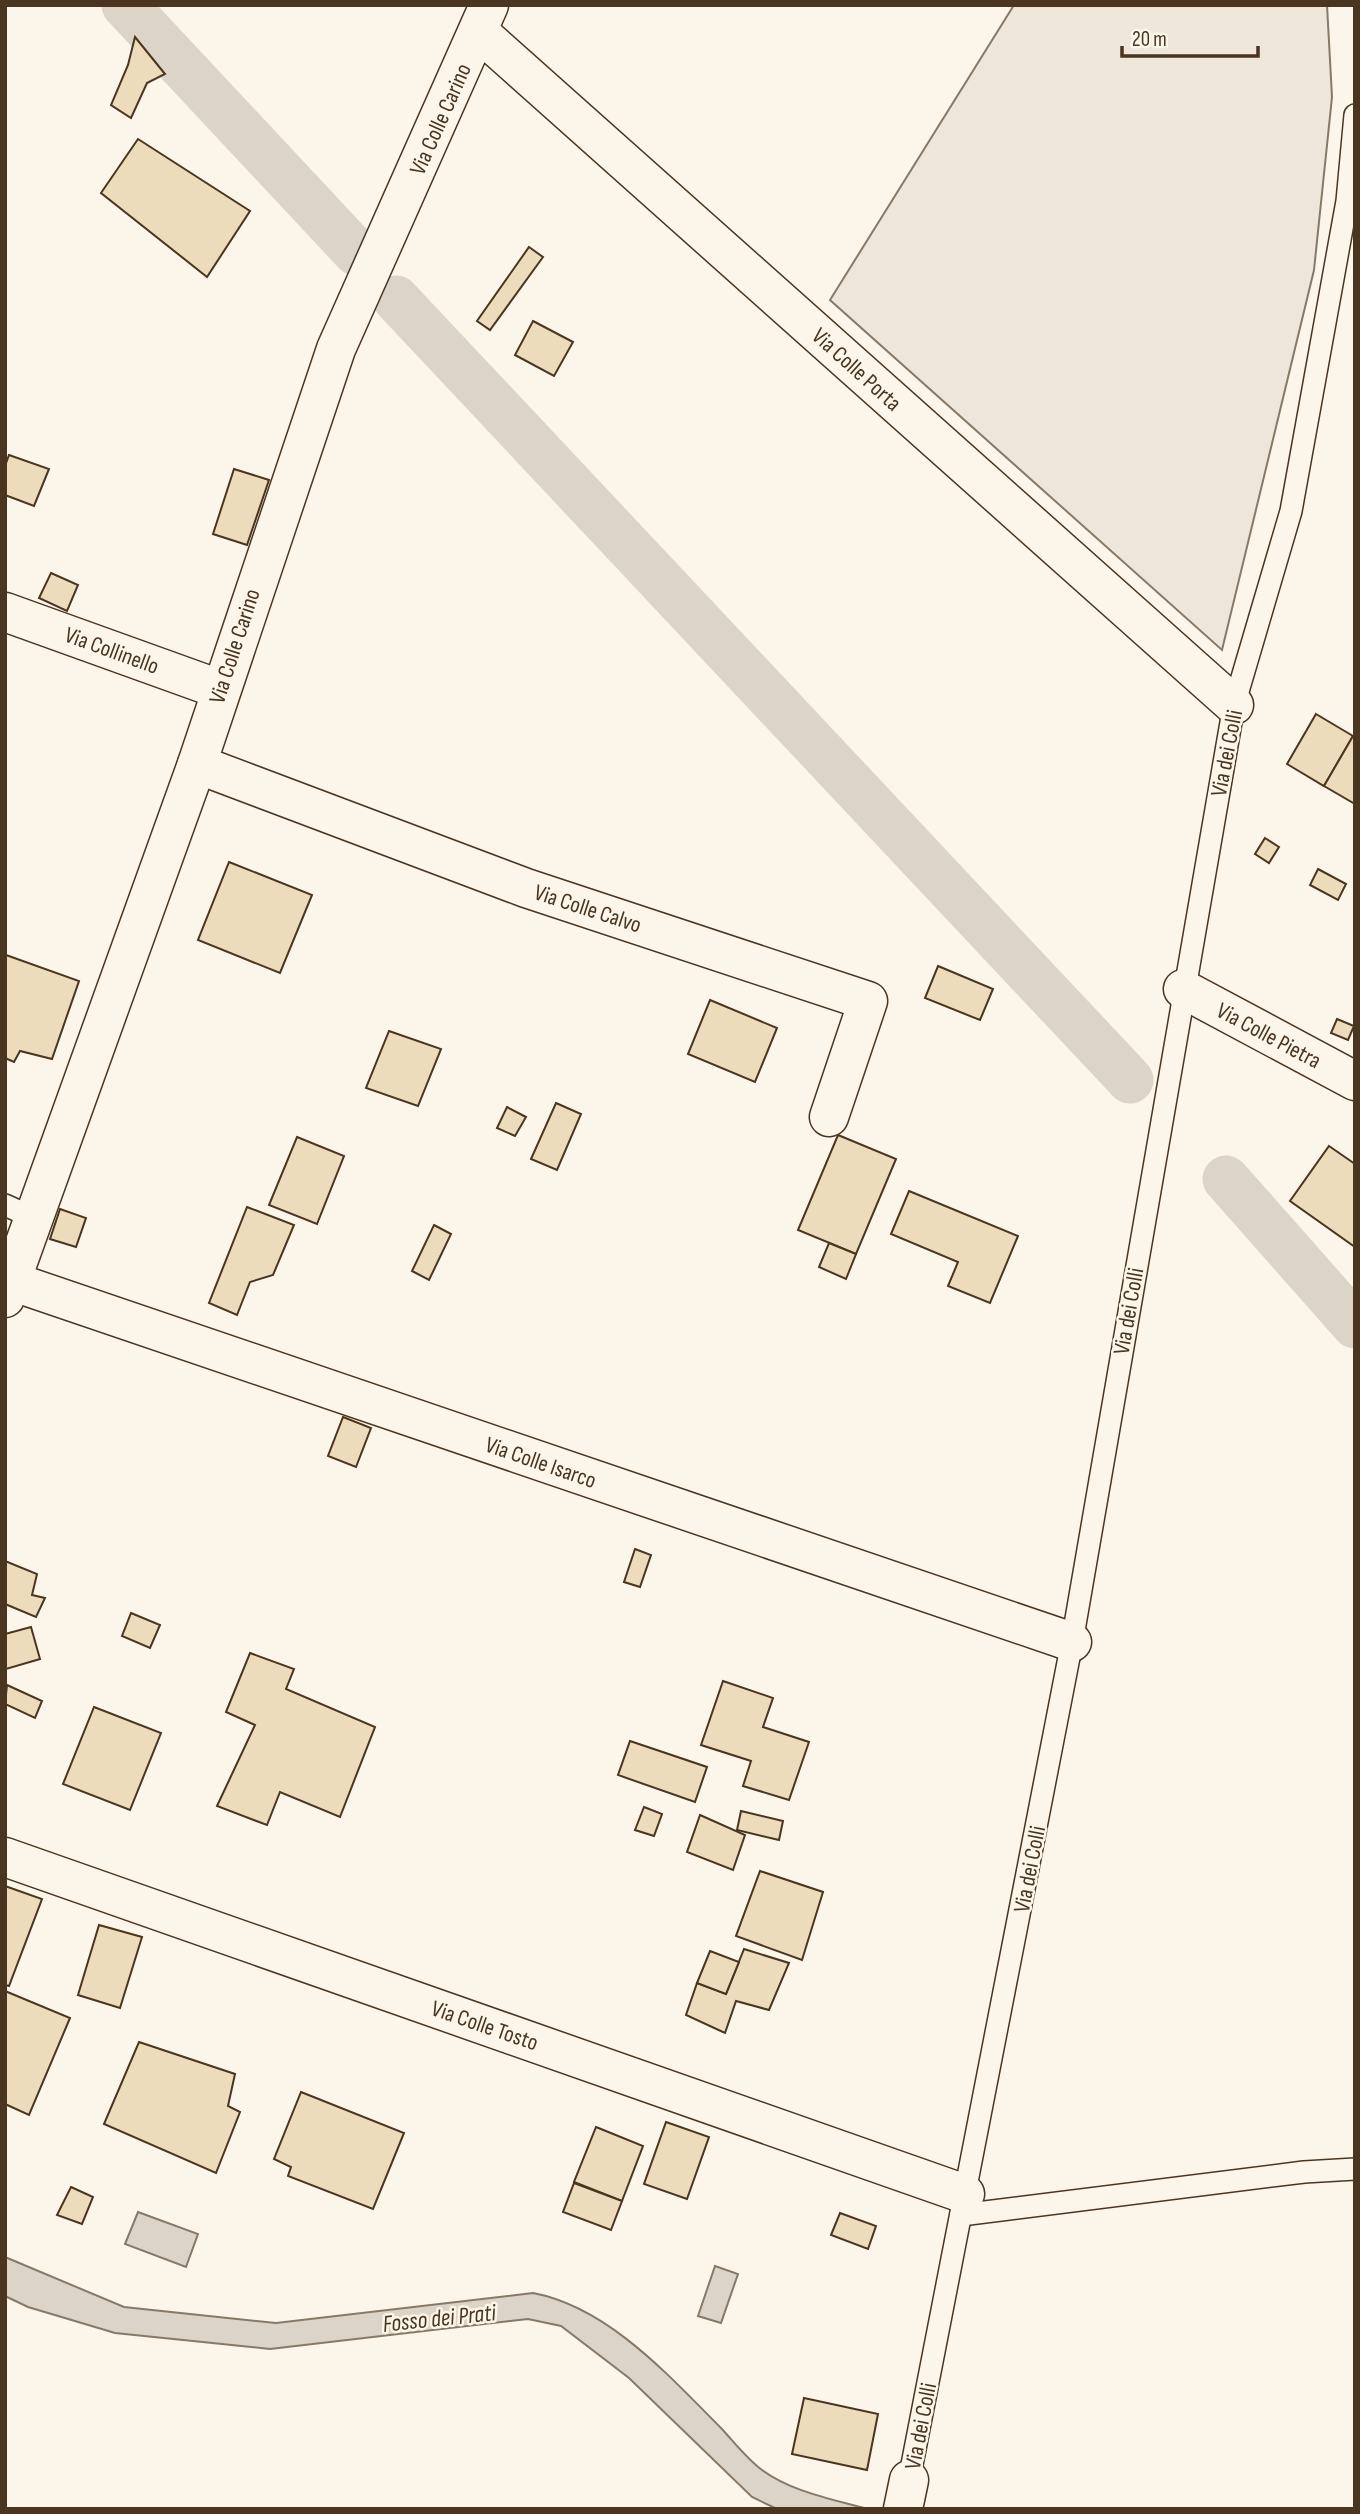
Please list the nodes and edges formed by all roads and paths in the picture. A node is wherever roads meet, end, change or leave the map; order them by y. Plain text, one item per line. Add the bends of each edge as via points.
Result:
1 (484, 19) edge
2 (1355, 115) edge
3 (5, 612) edge
4 (219, 689) junction
5 (1234, 705) junction
6 (197, 764) junction
7 (1183, 989) junction
8 (1355, 1081) edge
9 (828, 1117) dead end
10 (20, 1211) edge
11 (8, 1289) edge
12 (1072, 1642) junction
13 (5, 1857) edge
14 (1355, 2169) edge
15 (963, 2204) junction
16 (906, 2494) edge

1 - 4 street, Via Colle Carino via 335,349
1 - 5 street, Via Colle Porta
2 - 5 lane, Via dei Colli via 1347,201 1292,511
3 - 4 street, Via Collinello
4 - 6 street, Via Colle Carino
5 - 7 lane, Via dei Colli
6 - 9 street, Via Colle Calvo via 526,888 868,1001
6 - 10 street, Via Colle Carino
7 - 8 street, Via Colle Pietra
7 - 12 lane, Via dei Colli
10 - 11 street, Via Colle Carino
11 - 12 street, Via Colle Isarco
12 - 15 lane, Via dei Colli
13 - 15 street, Via Colle Tosto
14 - 15 lane
15 - 16 lane, Via dei Colli

